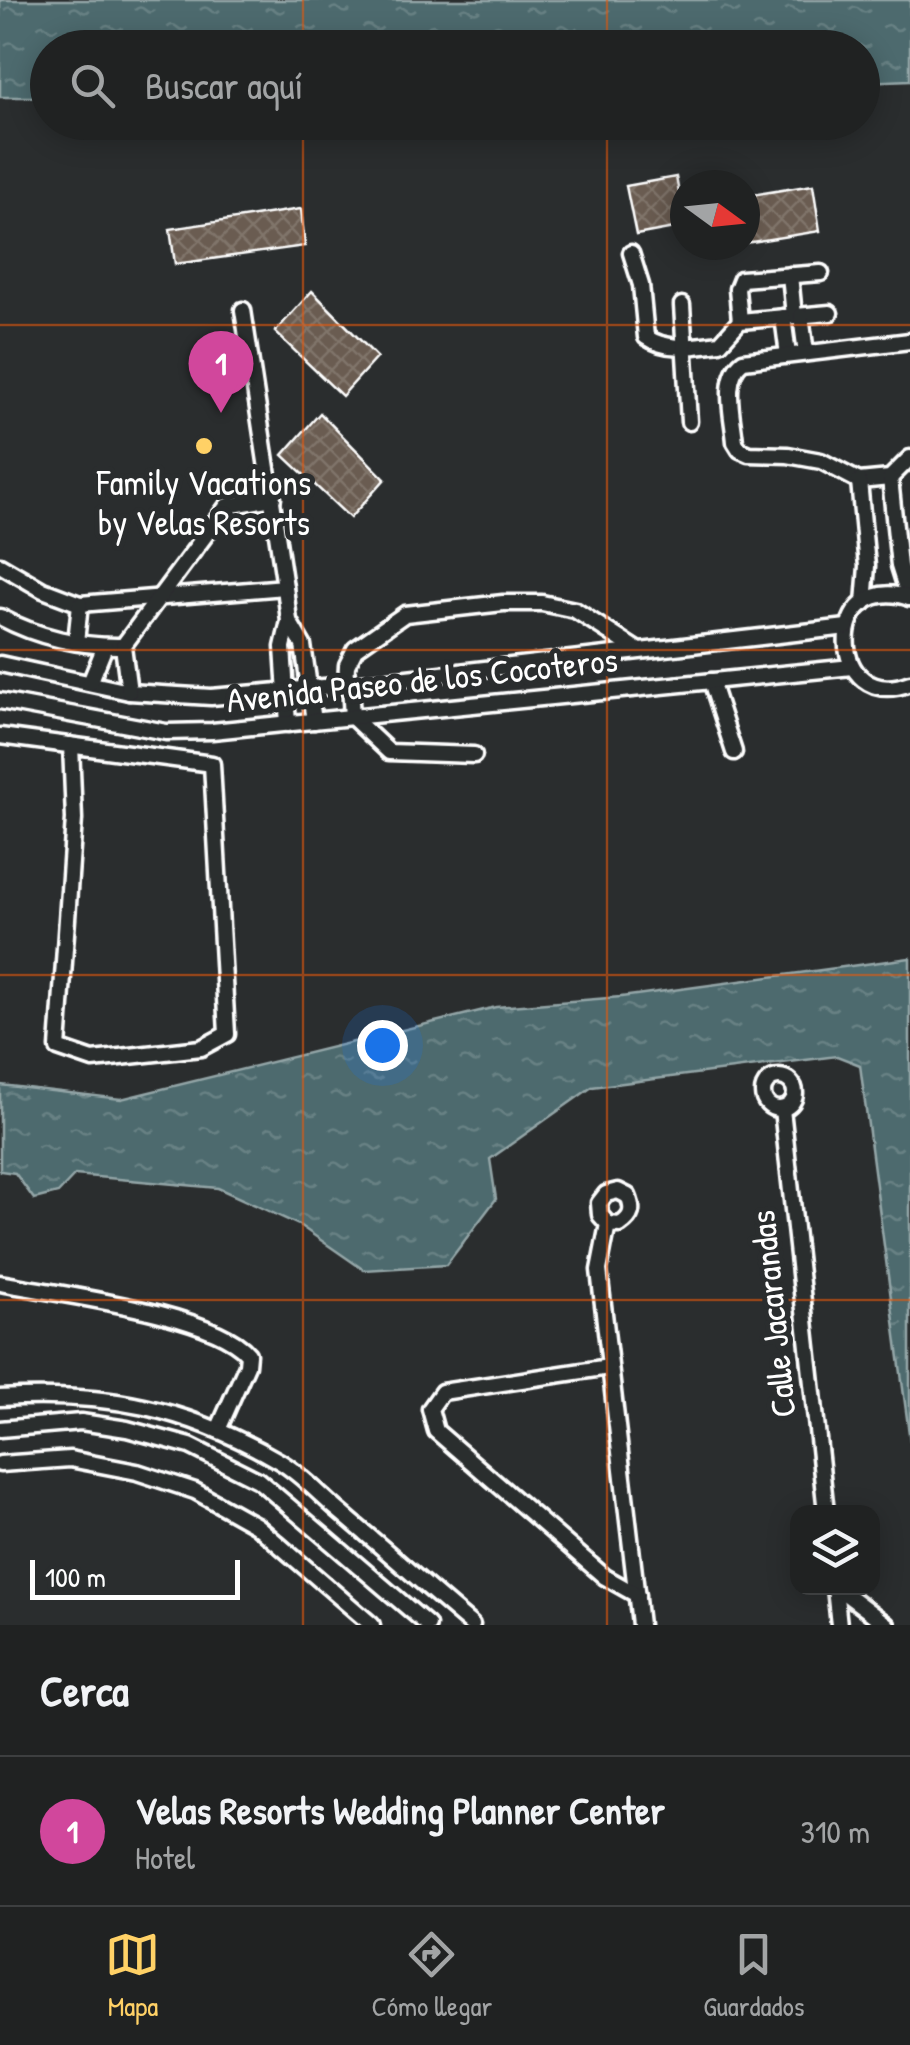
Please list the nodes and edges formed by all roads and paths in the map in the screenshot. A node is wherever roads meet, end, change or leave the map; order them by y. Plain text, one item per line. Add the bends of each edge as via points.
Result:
1 (631, 252) dead end
2 (821, 273) dead end
3 (790, 275) junction
4 (682, 305) dead end
5 (242, 310) dead end
6 (830, 313) dead end
7 (793, 316) junction
8 (740, 321) junction
9 (910, 340) edge
10 (685, 348) junction
11 (806, 353) junction
12 (788, 355) junction
13 (689, 422) dead end
14 (910, 458) edge
15 (890, 478) junction
16 (859, 482) junction
17 (273, 498) junction
18 (0, 565) edge
19 (285, 587) junction
20 (157, 597) junction
21 (910, 598) edge
22 (864, 602) junction
23 (80, 604) junction
24 (0, 617) edge
25 (289, 620) junction
26 (847, 627) junction
27 (76, 642) junction
28 (105, 646) junction
29 (123, 646) junction
30 (638, 651) junction
31 (0, 664) edge
32 (852, 667) junction
33 (710, 681) junction
34 (90, 683) junction
35 (910, 683) edge
36 (348, 685) junction
37 (310, 689) junction
38 (285, 691) junction
39 (128, 692) junction
40 (0, 701) edge
41 (352, 716) junction
42 (314, 721) junction
43 (288, 724) junction
44 (0, 736) edge
45 (71, 744) junction
46 (734, 752) dead end
47 (474, 755) dead end
48 (782, 1110) dead end
49 (608, 1224) dead end
50 (0, 1283) edge
51 (609, 1367) junction
52 (0, 1398) edge
53 (0, 1429) edge
54 (218, 1430) junction
55 (0, 1464) edge
56 (825, 1505) edge
57 (346, 1516) junction
58 (327, 1538) junction
59 (836, 1595) edge
60 (846, 1595) edge
61 (637, 1596) junction
62 (372, 1625) edge
63 (428, 1625) edge
64 (472, 1625) edge
65 (640, 1625) edge
66 (838, 1625) edge
67 (887, 1625) edge

1 - 10 street via 646,337 659,346
2 - 3 street
3 - 7 street
3 - 8 street via 741,280
4 - 10 street
5 - 17 street
6 - 7 street
7 - 8 street
7 - 11 street
7 - 12 street
8 - 10 street via 720,343
9 - 11 street
10 - 13 street
11 - 12 street
12 - 16 street via 743,361 733,369 735,442 749,454 821,461
14 - 15 street
15 - 16 street
15 - 21 street via 899,566
16 - 22 street
17 - 19 street
17 - 20 street via 227,506
18 - 23 street
19 - 20 street
19 - 25 street
20 - 23 street
20 - 29 street
21 - 22 street via 889,594
22 - 26 street
23 - 27 street
24 - 27 street
25 - 37 street via 303,645
25 - 38 street
26 - 30 street, Avenida Paseo de los Cocoteros
26 - 32 street
27 - 28 street
28 - 29 street
28 - 34 street
29 - 39 street
30 - 36 street, Avenida Paseo de los Cocoteros
30 - 36 street via 575,610 542,603 405,614 356,649 346,665
31 - 34 street, Avenida Paseo de los Cocoteros
32 - 33 street, Avenida Paseo de los Cocoteros
32 - 35 street, Avenida Paseo de los Cocoteros via 876,685
33 - 41 street, Avenida Paseo de los Cocoteros
33 - 46 street
34 - 39 street, Avenida Paseo de los Cocoteros
36 - 37 street, Avenida Paseo de los Cocoteros
36 - 41 street
37 - 38 street, Avenida Paseo de los Cocoteros
37 - 42 street
38 - 39 street, Avenida Paseo de los Cocoteros via 210,697
38 - 43 street
40 - 43 street, Avenida Paseo de los Cocoteros via 166,732
41 - 42 street, Avenida Paseo de los Cocoteros
41 - 47 street via 389,752
42 - 43 street, Avenida Paseo de los Cocoteros
44 - 45 street
45 - 45 street via 212,764 227,1034 201,1048 93,1060 58,1048 74,819
48 - 56 street, Calle Jacarandas
49 - 51 street via 598,1270
50 - 54 street via 197,1324 242,1346 248,1365
51 - 61 street
51 - 61 street via 442,1392 430,1409 436,1431 605,1577
52 - 54 street via 105,1398
53 - 58 street via 80,1422 190,1446 258,1480
54 - 57 street via 283,1463
55 - 62 street via 70,1459 194,1490 256,1526
57 - 58 street
57 - 64 street
58 - 63 street
59 - 66 street
60 - 67 street
61 - 65 street

